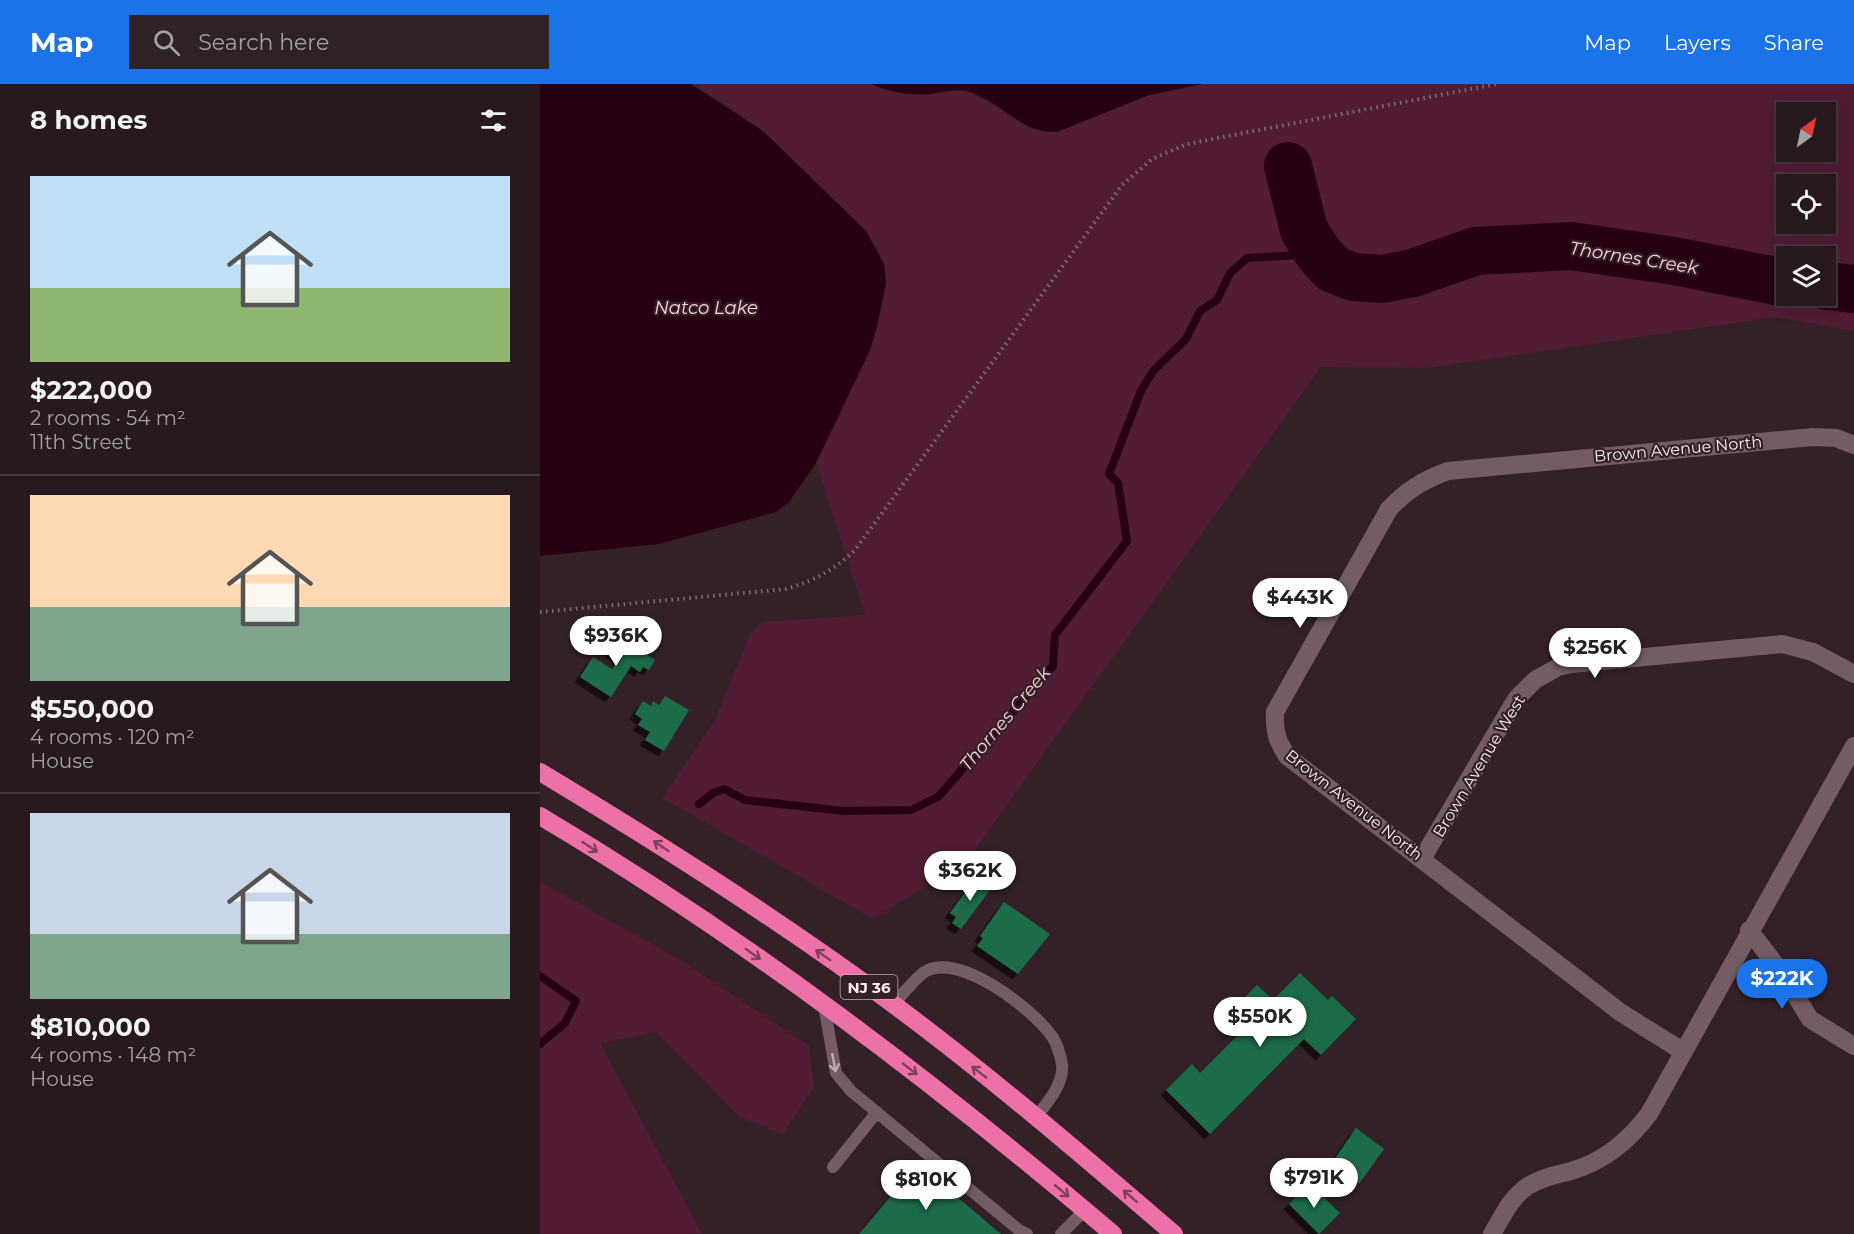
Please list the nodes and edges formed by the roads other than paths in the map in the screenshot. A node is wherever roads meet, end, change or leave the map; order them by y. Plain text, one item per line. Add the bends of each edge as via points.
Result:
1 (1854, 445) edge
2 (1854, 674) edge
3 (1854, 746) edge
4 (540, 772) edge
5 (540, 816) edge
6 (1422, 859) junction
7 (1749, 930) junction
8 (894, 1004) junction
9 (824, 1005) junction
10 (1854, 1046) edge
11 (1684, 1052) junction
12 (877, 1112) junction
13 (1036, 1117) junction
14 (833, 1167) dead end
15 (1085, 1210) junction
16 (1028, 1234) edge
17 (1061, 1234) edge
18 (1113, 1234) edge
19 (1174, 1234) edge
20 (1492, 1234) edge

1 - 6 street, Brown Avenue North via 1813,436 1448,471 1421,481 1402,495 1389,509 1282,696 1274,727 1287,756
2 - 6 street, Brown Avenue West via 1799,647 1782,644 1558,668 1535,680 1516,699
3 - 7 street
8 -> 4 highway, NJ 36 via 643,834
5 -> 9 highway, NJ 36 via 734,941
6 - 11 street, Brown Avenue North via 1620,1012
7 - 10 street via 1810,1019
7 - 11 street
13 -> 8 highway, NJ 36
8 - 13 lane via 926,971 951,968 978,977 1027,1008 1053,1036 1062,1066 1057,1088
9 -> 12 lane via 836,1073
9 -> 15 highway, NJ 36
11 - 20 street via 1632,1136 1594,1162 1526,1186
12 - 14 lane
12 - 16 lane
19 -> 13 highway, NJ 36
15 - 17 lane
15 - 18 highway, NJ 36

